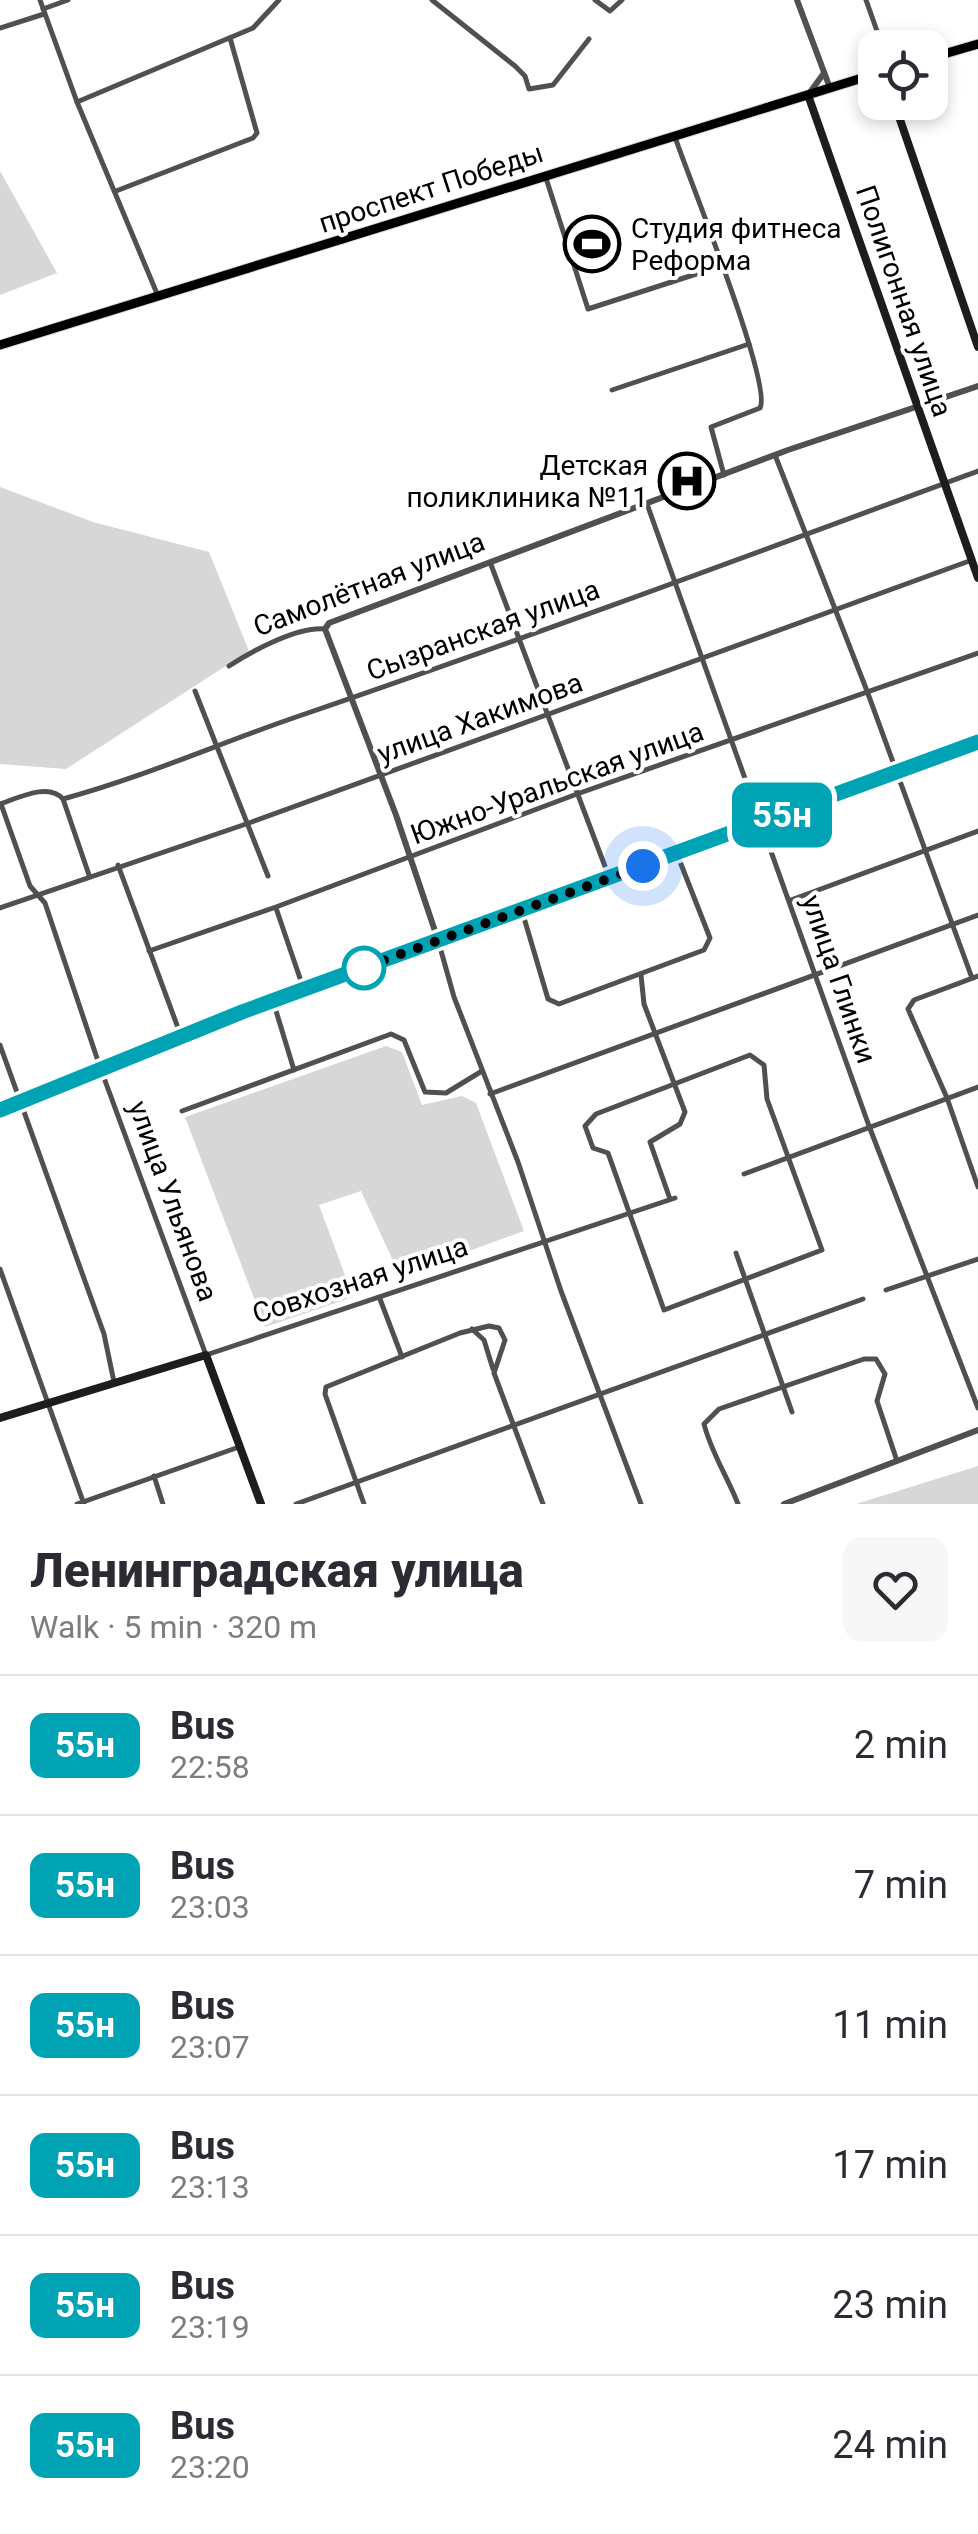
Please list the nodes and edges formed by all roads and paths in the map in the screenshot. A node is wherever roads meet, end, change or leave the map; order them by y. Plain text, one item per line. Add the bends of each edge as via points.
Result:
1 (40, 0) edge
2 (68, 0) edge
3 (266, 0) edge
4 (432, 0) edge
5 (595, 0) edge
6 (797, 0) edge
7 (866, 0) edge
8 (618, 1) edge
9 (276, 3) edge
10 (44, 11) junction
11 (0, 28) edge
12 (876, 30) edge
13 (230, 38) junction
14 (589, 39) dead end
15 (978, 44) edge
16 (948, 53) edge
17 (825, 72) junction
18 (858, 79) edge
19 (830, 88) junction
20 (808, 95) junction
21 (77, 102) junction
22 (900, 120) edge
23 (675, 137) junction
24 (545, 175) junction
25 (116, 191) junction
26 (721, 266) junction
27 (158, 296) junction
28 (749, 344) junction
29 (0, 345) edge
30 (978, 347) edge
31 (978, 386) edge
32 (612, 390) dead end
33 (916, 406) junction
34 (775, 455) junction
35 (978, 471) edge
36 (724, 475) junction
37 (944, 484) junction
38 (647, 504) junction
39 (806, 534) junction
40 (972, 560) junction
41 (490, 562) junction
42 (978, 578) edge
43 (674, 584) junction
44 (836, 610) junction
45 (325, 629) junction
46 (520, 638) junction
47 (978, 653) edge
48 (702, 660) junction
49 (229, 666) dead end
50 (195, 691) dead end
51 (867, 691) junction
52 (350, 699) junction
53 (548, 715) junction
54 (732, 741) junction
55 (978, 742) edge
56 (218, 744) junction
57 (896, 772) junction
58 (379, 776) junction
59 (577, 794) junction
60 (64, 799) junction
61 (0, 804) edge
62 (763, 822) junction
63 (248, 824) junction
64 (978, 831) edge
65 (924, 851) junction
66 (677, 854) junction
67 (408, 857) junction
68 (118, 865) junction
69 (88, 875) junction
70 (268, 876) dead end
71 (609, 879) junction
72 (37, 894) junction
73 (791, 900) junction
74 (0, 908) edge
75 (276, 908) junction
76 (522, 910) junction
77 (978, 915) edge
78 (952, 924) junction
79 (438, 940) junction
80 (150, 951) junction
81 (641, 974) junction
82 (817, 974) junction
83 (975, 977) edge
84 (304, 990) junction
85 (273, 1001) junction
86 (655, 1032) junction
87 (181, 1036) junction
88 (0, 1044) edge
89 (100, 1067) junction
90 (294, 1070) junction
91 (482, 1071) junction
92 (674, 1082) junction
93 (978, 1087) edge
94 (490, 1094) junction
95 (947, 1098) junction
96 (20, 1101) junction
97 (0, 1110) edge
98 (182, 1111) dead end
99 (869, 1126) junction
100 (788, 1157) junction
101 (744, 1174) dead end
102 (978, 1187) edge
103 (632, 1214) junction
104 (545, 1241) junction
105 (736, 1254) dead end
106 (978, 1259) edge
107 (0, 1269) edge
108 (927, 1277) junction
109 (746, 1281) junction
110 (886, 1290) dead end
111 (380, 1298) junction
112 (862, 1299) dead end
113 (472, 1329) junction
114 (766, 1334) junction
115 (206, 1355) junction
116 (402, 1357) junction
117 (494, 1372) junction
118 (114, 1383) junction
119 (783, 1385) junction
120 (601, 1396) junction
121 (48, 1403) junction
122 (978, 1408) edge
123 (792, 1412) dead end
124 (0, 1418) edge
125 (512, 1426) junction
126 (978, 1430) edge
127 (238, 1446) junction
128 (898, 1461) junction
129 (154, 1476) junction
130 (356, 1482) junction
131 (81, 1503) edge
132 (164, 1504) edge
133 (261, 1504) edge
134 (296, 1504) edge
135 (364, 1504) edge
136 (544, 1504) edge
137 (641, 1504) edge
138 (738, 1504) edge
139 (784, 1504) edge

1 - 10 street
2 - 10 street
3 - 9 street
4 - 14 street via 515,66 529,90 553,85
5 - 8 street via 613,11
6 - 17 street
7 - 12 street
9 - 13 street via 253,28
10 - 11 street
10 - 21 street
13 - 21 street
13 - 25 street via 258,133
15 - 16 main road
17 - 19 street
17 - 20 street
18 - 19 main road, проспект Победы
19 - 20 main road, проспект Победы
20 - 23 main road, проспект Победы
20 - 33 main road, Полигонная улица
21 - 25 street
22 - 30 main road
23 - 24 main road, проспект Победы
23 - 26 street
24 - 26 street via 588,309
24 - 27 main road, проспект Победы
25 - 27 street
26 - 28 street
27 - 29 main road, проспект Победы
28 - 32 street
28 - 36 street via 764,405 710,427
31 - 33 street, Самолётная улица
33 - 34 street, Самолётная улица
33 - 37 main road, Полигонная улица
34 - 36 street, Самолётная улица
34 - 39 street
35 - 37 street, Сызранская улица
36 - 38 street, Самолётная улица
37 - 39 street, Сызранская улица
37 - 40 main road, Полигонная улица
38 - 41 street, Самолётная улица
38 - 43 street, улица Глинки
39 - 43 street, Сызранская улица
39 - 44 street
40 - 42 main road, Полигонная улица
40 - 44 street, улица Хакимова
41 - 45 street, Самолётная улица via 347,614
41 - 46 street
43 - 46 street, Сызранская улица
43 - 48 street, улица Глинки
44 - 48 street, улица Хакимова
44 - 51 street
45 - 49 street, Самолётная улица via 251,652
45 - 52 street
46 - 52 street, Сызранская улица
46 - 53 street
47 - 51 street, Южно-Уральская улица
48 - 53 street, улица Хакимова
48 - 54 street, улица Глинки
50 - 56 street
51 - 54 street, Южно-Уральская улица
51 - 57 street
52 - 56 street, Сызранская улица
52 - 58 street
53 - 58 street, улица Хакимова
53 - 59 street
54 - 59 street, Южно-Уральская улица
54 - 62 street, улица Глинки
55 - 57 street
56 - 60 street, Сызранская улица
56 - 63 street
57 - 62 street
57 - 65 street
58 - 63 street, улица Хакимова
58 - 67 street
59 - 67 street, Южно-Уральская улица
59 - 71 street
60 - 61 street, Сызранская улица via 49,791
60 - 69 street
61 - 72 street, улица Ульянова
62 - 66 street
62 - 73 street, улица Глинки
63 - 68 street, улица Хакимова
63 - 70 street
64 - 65 street
65 - 73 street
65 - 78 street
66 - 71 street
66 - 81 street via 709,944
67 - 75 street, Южно-Уральская улица
67 - 79 street
68 - 69 street, улица Хакимова
68 - 80 street
69 - 72 street, улица Хакимова
71 - 76 street
72 - 74 street, улица Хакимова
72 - 89 street, улица Ульянова
73 - 82 street, улица Глинки
75 - 80 street, Южно-Уральская улица
75 - 84 street
76 - 79 street
76 - 81 street via 548,999 564,1003
77 - 78 street
78 - 82 street
78 - 83 street
79 - 84 street
79 - 91 street
80 - 87 street
81 - 86 street
82 - 86 street
82 - 99 street, улица Глинки
83 - 95 street via 914,1000 908,1009
84 - 85 street
85 - 87 street
85 - 90 street
86 - 92 street
86 - 94 street
87 - 89 street
88 - 96 street
89 - 96 street
89 - 115 street, улица Ульянова
90 - 91 street via 392,1034 404,1040 425,1092 446,1093
90 - 98 street
91 - 94 street
92 - 100 street via 750,1056 758,1059
92 - 103 street, Совхозная улица via 685,1112 680,1124 650,1142 672,1199
92 - 103 street via 596,1114 584,1126 593,1148 608,1152
93 - 95 street
94 - 104 street
95 - 99 street
95 - 102 street
96 - 97 street
96 - 118 street via 104,1334
99 - 100 street
99 - 108 street, улица Глинки
100 - 101 street
100 - 109 street via 822,1250
103 - 104 street, Совхозная улица
103 - 109 street via 664,1310
104 - 111 street, Совхозная улица
104 - 120 street
105 - 109 street
106 - 108 street
107 - 121 street
108 - 110 street
108 - 122 street, улица Глинки
109 - 114 street
111 - 115 street, Совхозная улица
111 - 116 street
112 - 114 street
113 - 116 street
113 - 117 street via 484,1340
113 - 117 street via 489,1326 504,1333
114 - 119 street
114 - 120 street
115 - 118 main road, Совхозная улица
115 - 127 main road, улица Ульянова
116 - 130 street via 326,1387
117 - 125 street
118 - 121 main road, Совхозная улица
119 - 123 street
119 - 128 street via 876,1359 886,1374 878,1401
119 - 138 street via 720,1409 704,1424
120 - 125 street
120 - 137 street
121 - 124 main road, Совхозная улица
121 - 131 street
125 - 130 street
125 - 136 street
126 - 128 street
127 - 129 street
127 - 133 main road, улица Ульянова
128 - 139 street
129 - 131 street
129 - 132 street
130 - 134 street
130 - 135 street

